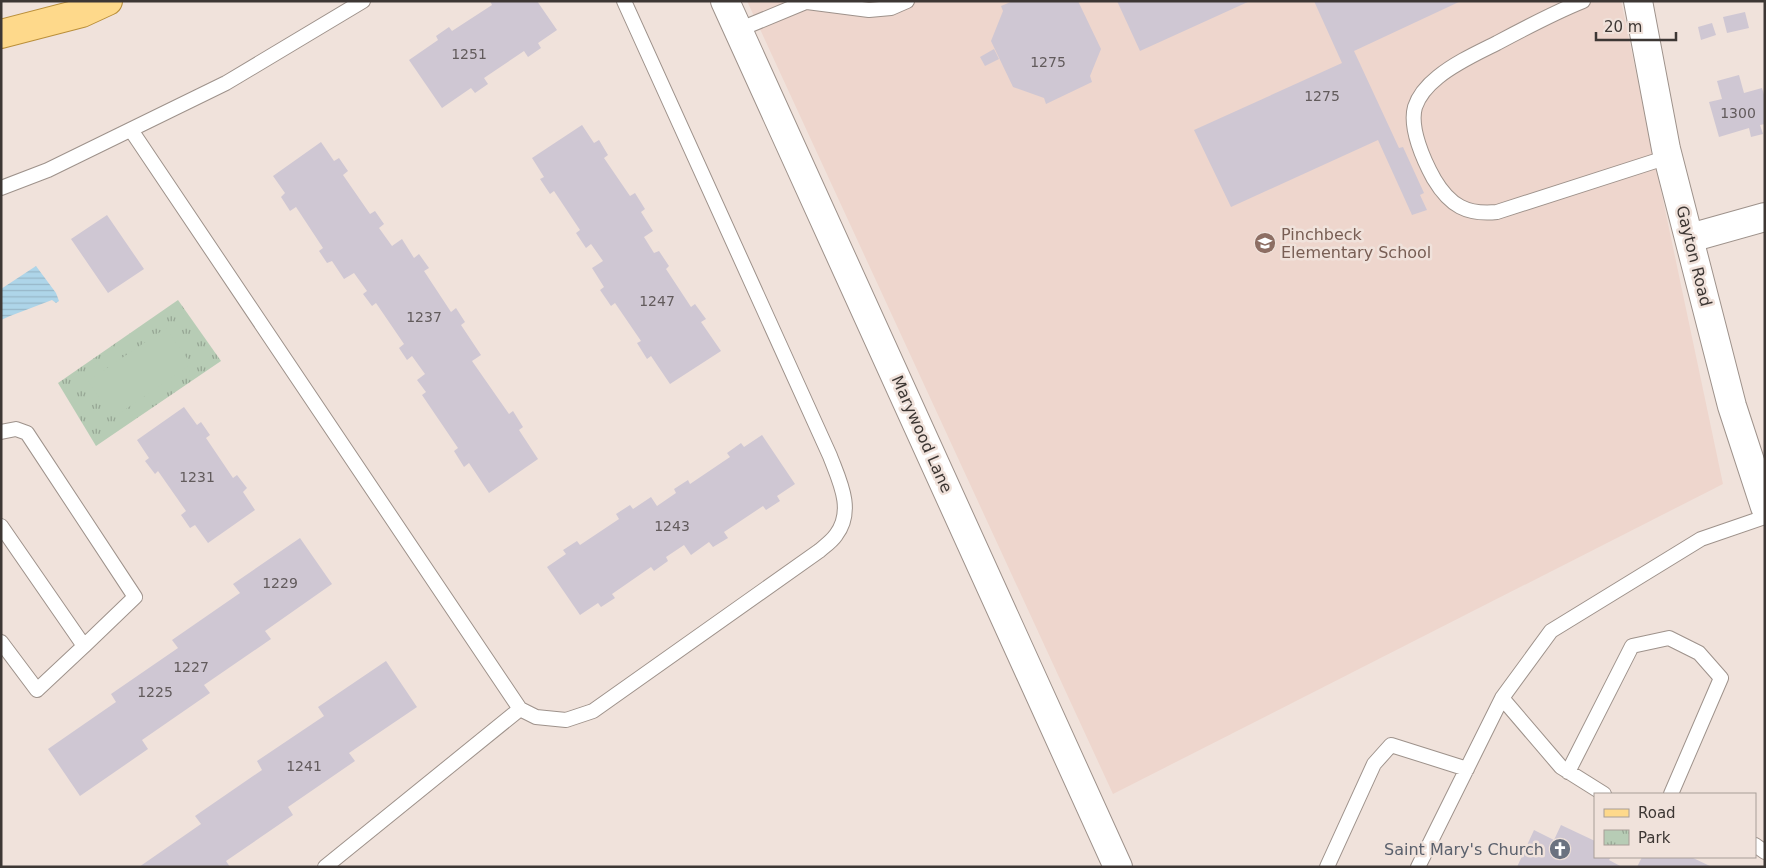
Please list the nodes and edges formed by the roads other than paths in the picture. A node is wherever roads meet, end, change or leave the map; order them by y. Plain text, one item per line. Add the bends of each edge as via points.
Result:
1 (108, 1) edge
2 (363, 1) edge
3 (624, 1) edge
4 (725, 1) edge
5 (907, 1) edge
6 (1583, 1) edge
7 (1638, 1) edge
8 (808, 2) edge
9 (738, 30) junction
10 (1, 34) edge
11 (131, 130) junction
12 (1668, 157) junction
13 (1, 188) edge
14 (1765, 217) edge
15 (1690, 238) junction
16 (1, 432) edge
17 (1765, 507) edge
18 (1765, 517) edge
19 (1, 526) edge
20 (1, 642) edge
21 (84, 646) junction
22 (1502, 698) junction
23 (520, 709) junction
24 (1467, 769) junction
25 (1568, 772) junction
26 (1602, 793) edge
27 (1672, 793) edge
28 (325, 867) edge
29 (1118, 867) edge
30 (1327, 867) edge
31 (1418, 867) edge

1 - 10 main road via 82,13
2 - 11 lane via 226,83
3 - 23 lane via 830,456 842,487 844,519 837,535 819,551 593,711 566,720 536,717
4 - 9 street, Marywood Lane
5 - 8 lane via 891,8 868,10
6 - 12 lane via 1478,53 1438,77 1425,90 1415,108 1414,119 1425,163 1435,182 1457,206 1468,212 1489,213 1520,206
7 - 12 street, Gayton Road
8 - 9 lane
9 - 29 street, Marywood Lane
11 - 13 lane via 48,170
11 - 23 lane
12 - 15 street, Gayton Road
14 - 15 street
15 - 17 street, Gayton Road via 1732,406
16 - 21 lane via 16,429 27,434 135,598
18 - 22 lane via 1701,539 1551,631
19 - 21 lane
20 - 21 lane via 37,690
22 - 24 lane
22 - 25 lane
23 - 28 lane
24 - 30 lane via 1391,745 1374,764
24 - 31 lane
25 - 26 lane
25 - 27 lane via 1632,646 1669,638 1699,653 1721,678

